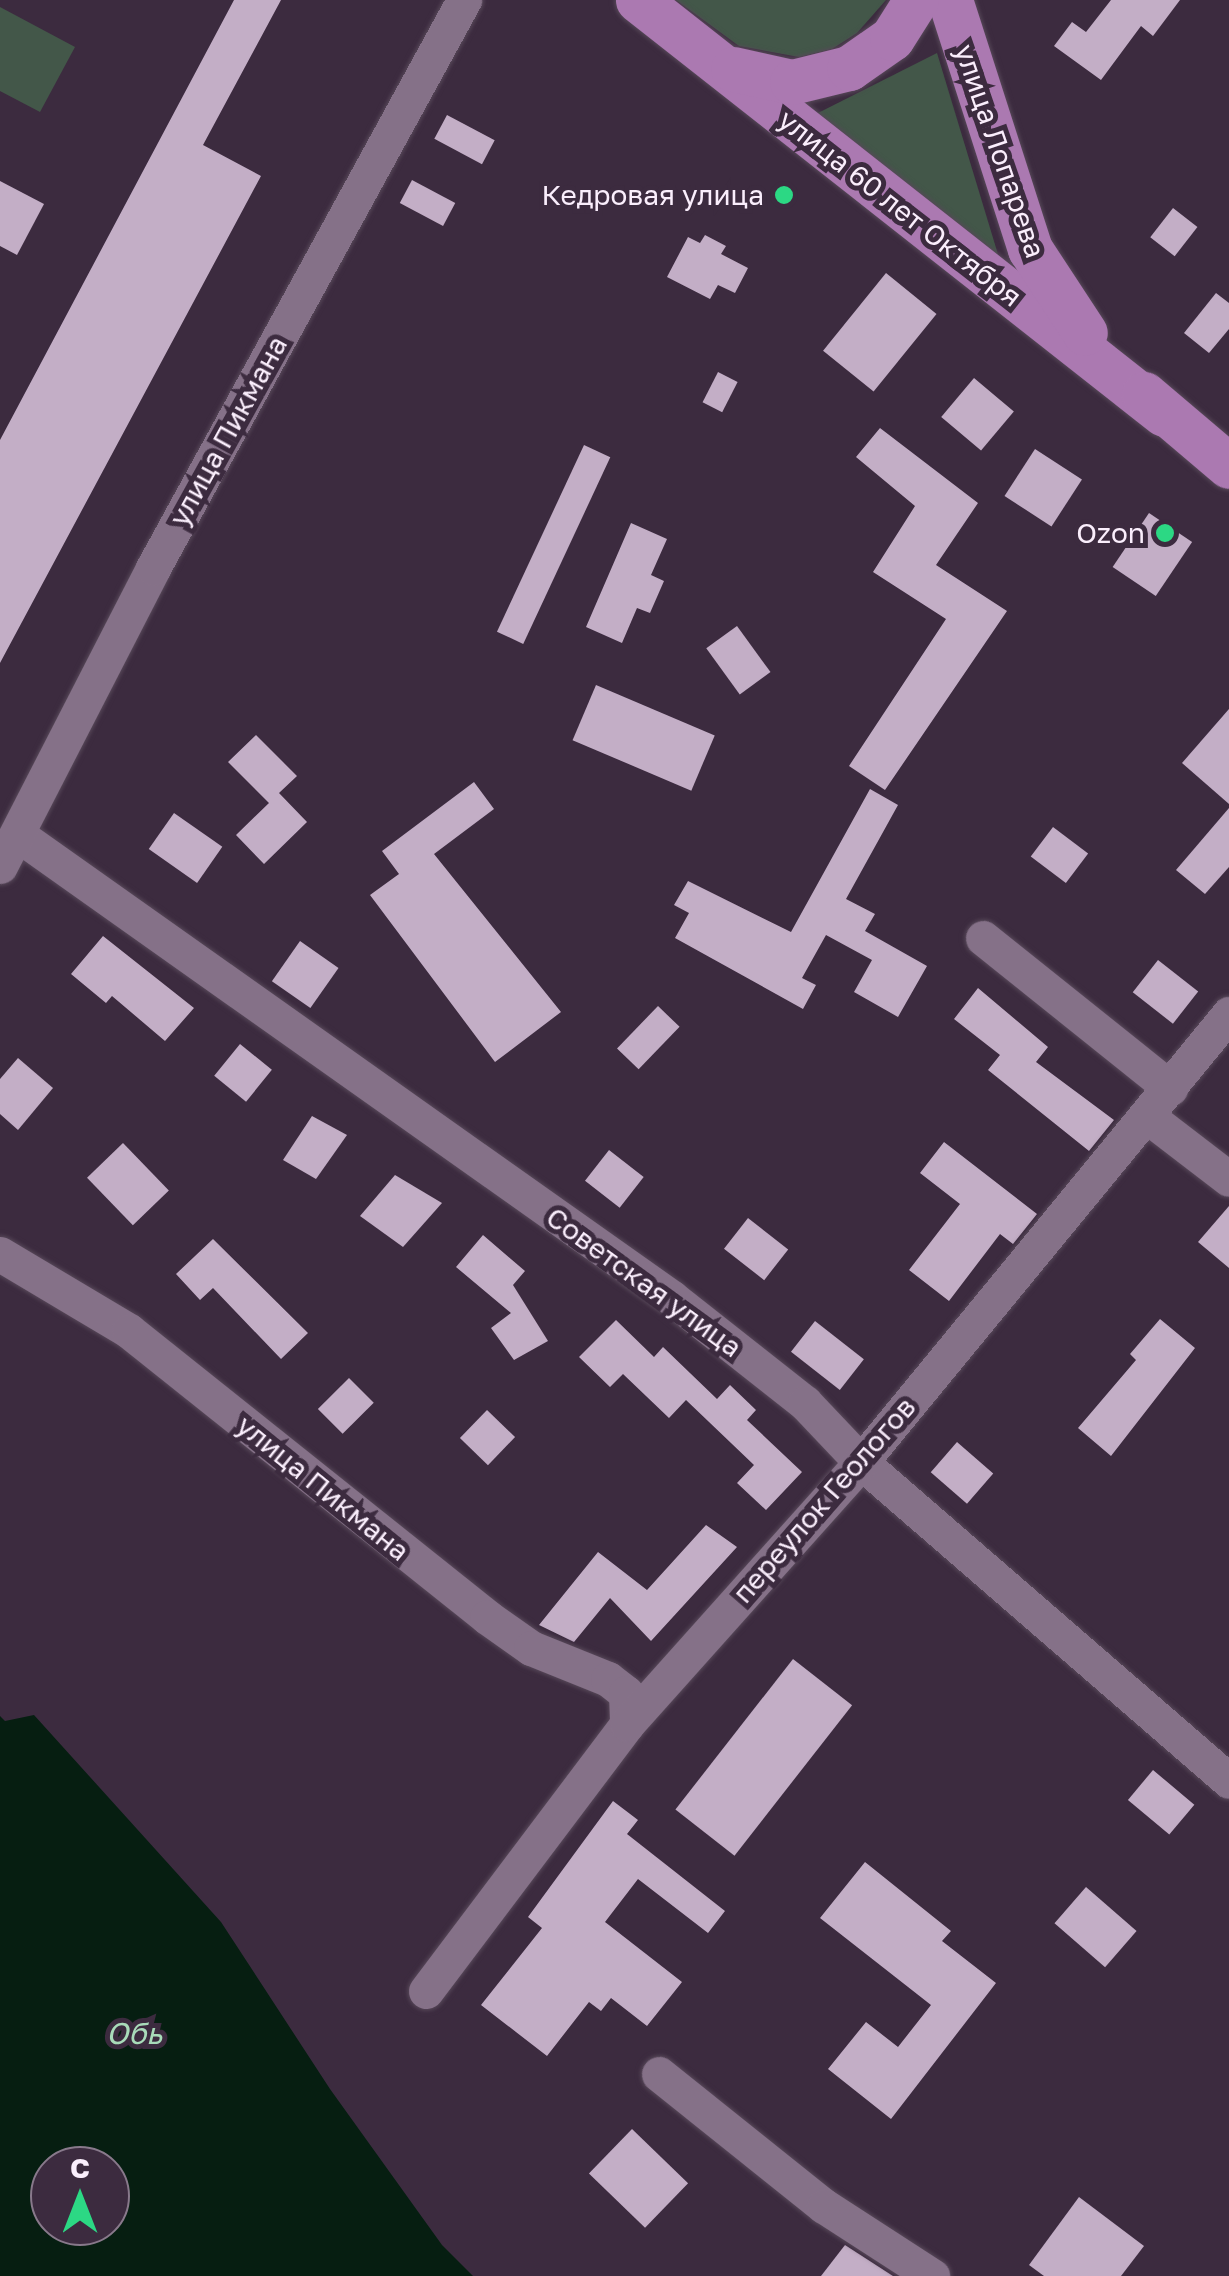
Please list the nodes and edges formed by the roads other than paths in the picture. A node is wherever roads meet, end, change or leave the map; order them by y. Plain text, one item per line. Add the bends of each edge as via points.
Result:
1 (464, 0) edge
2 (638, 0) edge
3 (916, 0) edge
4 (950, 0) edge
5 (718, 62) junction
6 (1164, 414) junction
7 (1229, 466) edge
8 (17, 834) junction
9 (0, 866) edge
10 (984, 938) dead end
11 (1229, 1014) edge
12 (1170, 1088) junction
13 (1147, 1116) junction
14 (1229, 1179) edge
15 (0, 1254) edge
16 (861, 1462) junction
17 (627, 1724) junction
18 (1229, 1781) edge
19 (426, 1990) dead end
20 (658, 2074) dead end
21 (932, 2276) edge

1 - 8 street, улица Пикмана via 163,551
2 - 5 main road, улица 60 лет Октября
3 - 5 main road via 881,48 812,81 773,81
4 - 6 main road, улица Лопарева via 1013,202 1046,281 1080,328
5 - 6 main road, улица 60 лет Октября
6 - 7 main road, улица Лопарева
8 - 9 street, улица Пикмана
8 - 16 street, Советская улица via 672,1298 806,1403
10 - 12 street
11 - 12 street, переулок Геологов
12 - 13 street, переулок Геологов
13 - 14 street
13 - 16 street, переулок Геологов
15 - 17 street, улица Пикмана via 129,1332 531,1648 608,1679 626,1694
16 - 17 street, переулок Геологов
16 - 18 street, Советская улица
17 - 19 street, переулок Геологов
20 - 21 street via 824,2206

